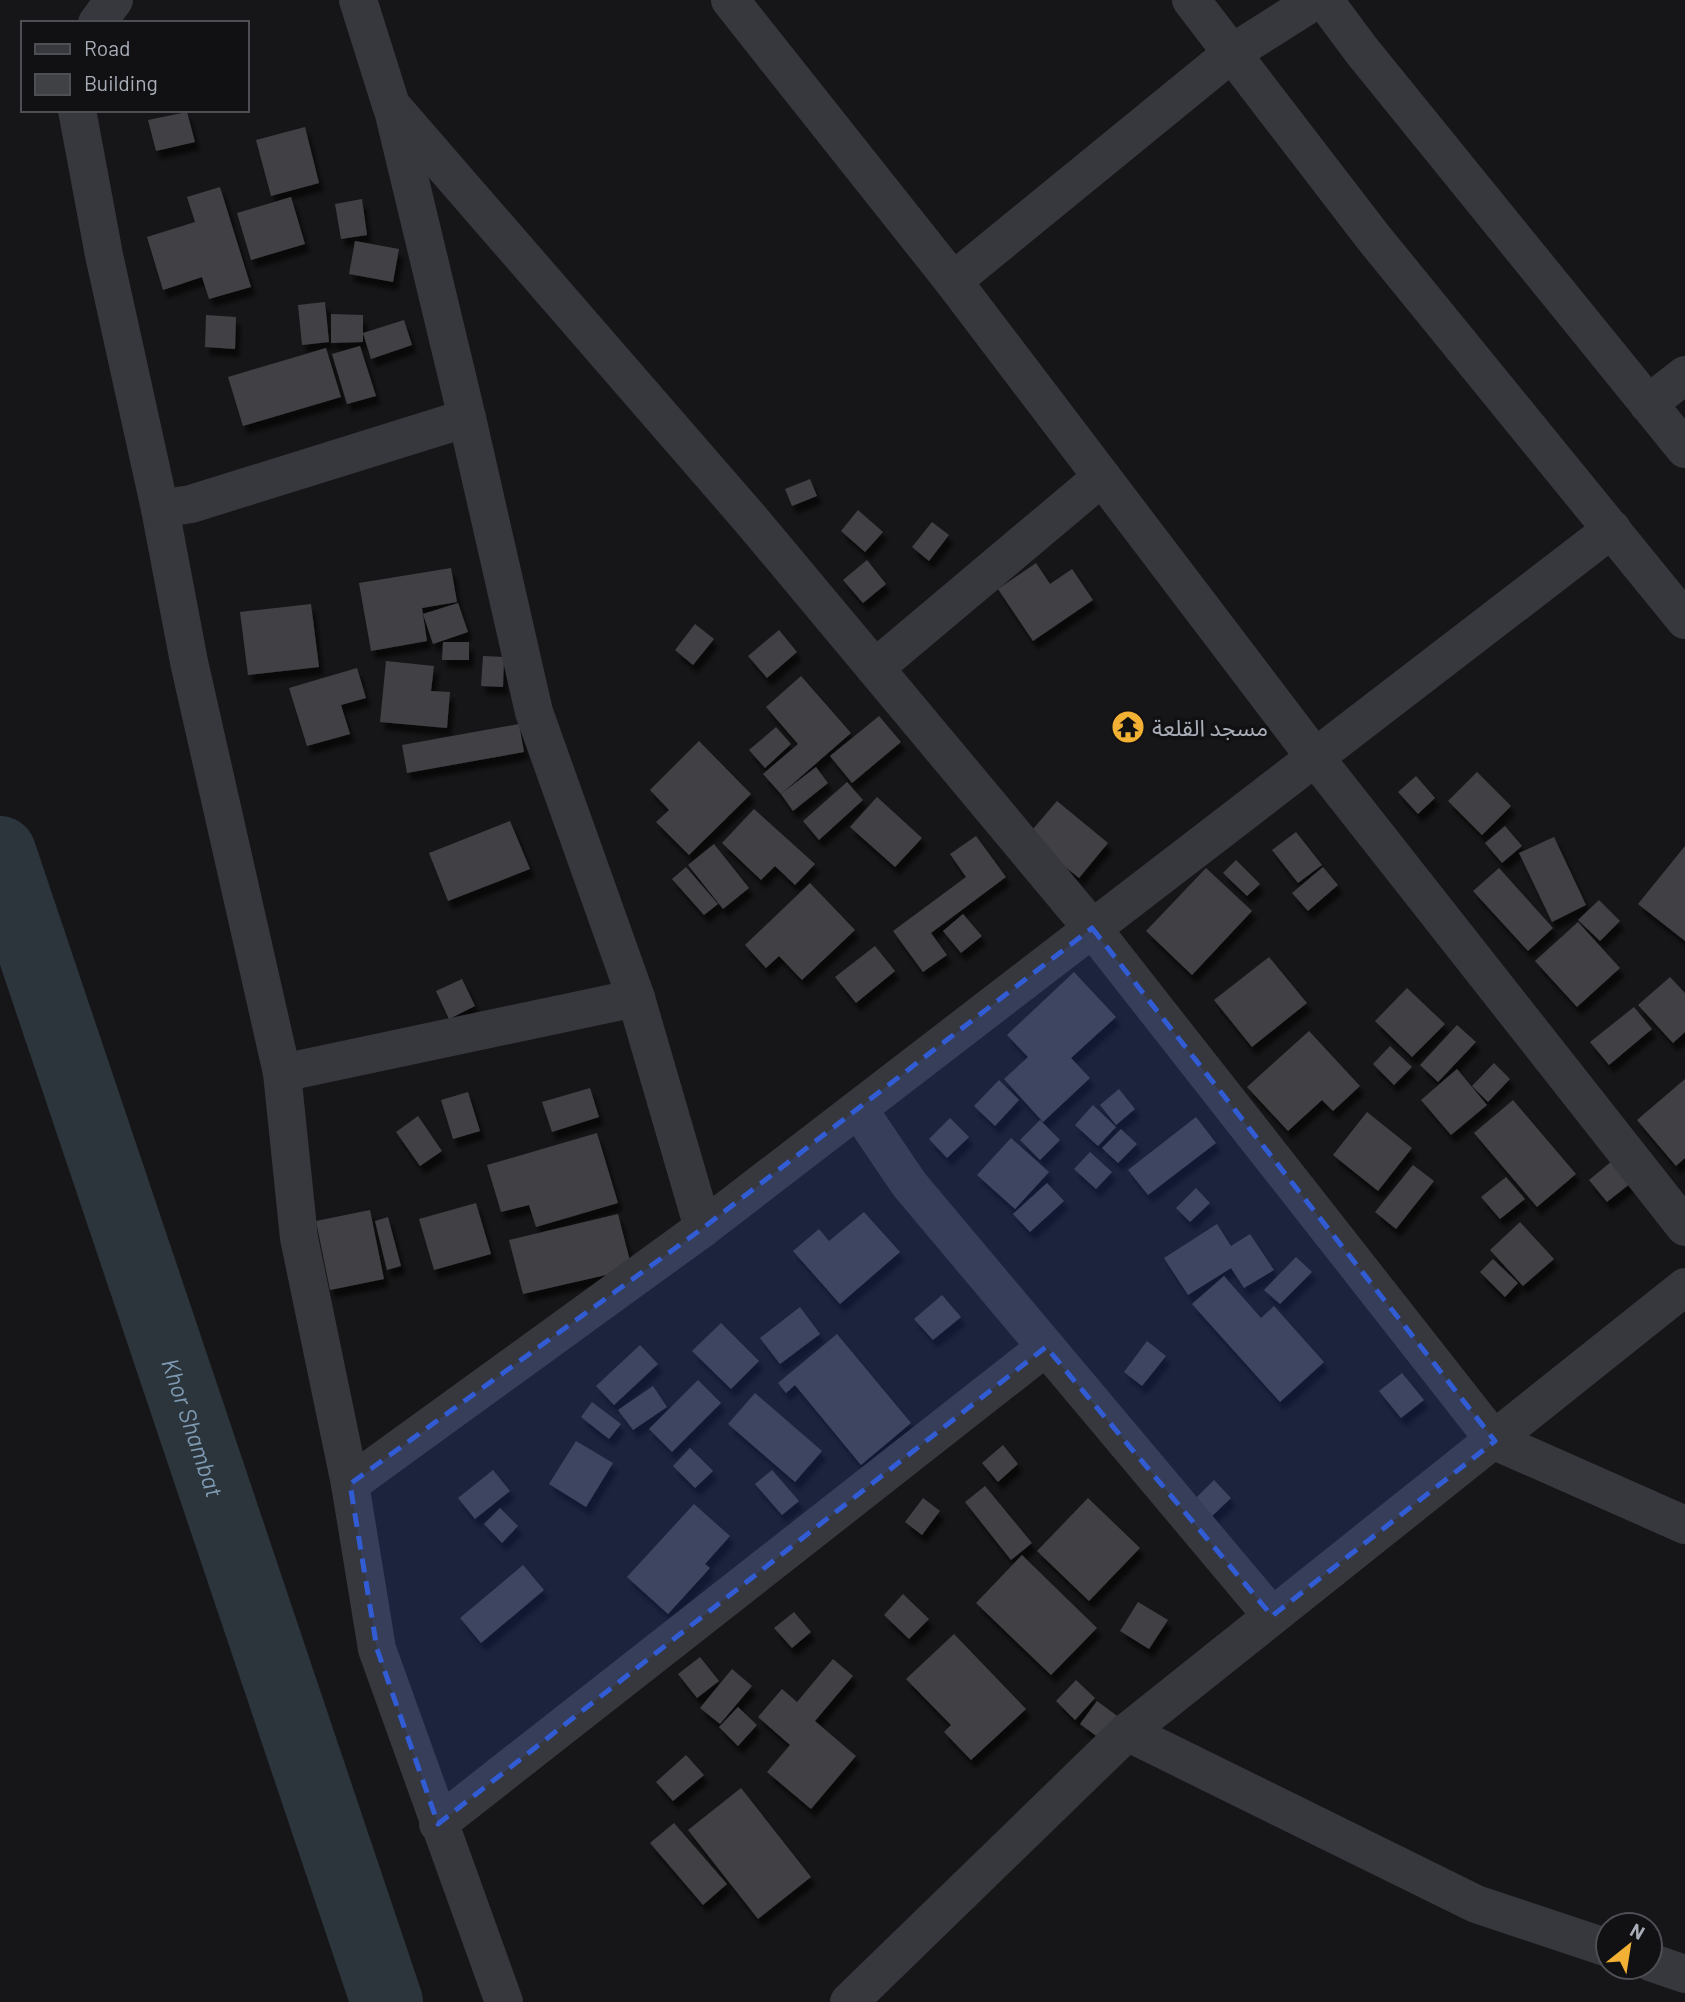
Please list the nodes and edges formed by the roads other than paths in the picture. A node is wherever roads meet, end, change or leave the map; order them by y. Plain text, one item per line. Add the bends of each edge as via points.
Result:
1 (114, 0) edge
2 (358, 0) edge
3 (730, 0) edge
4 (1191, 0) edge
5 (1316, 0) edge
6 (1324, 0) edge
7 (98, 21) edge
8 (1232, 53) junction
9 (391, 105) junction
10 (77, 112) edge
11 (953, 281) junction
12 (1685, 375) edge
13 (1648, 404) junction
14 (467, 418) junction
15 (1685, 449) edge
16 (1102, 477) junction
17 (160, 509) junction
18 (1612, 530) junction
19 (1685, 620) edge
20 (875, 668) junction
21 (1314, 756) junction
22 (1092, 928) junction
23 (636, 998) junction
24 (282, 1073) junction
25 (859, 1110) junction
26 (704, 1227) junction
27 (1685, 1227) edge
28 (1685, 1287) edge
29 (1046, 1347) junction
30 (1495, 1441) junction
31 (350, 1483) junction
32 (1685, 1525) edge
33 (1272, 1616) junction
34 (1126, 1732) junction
35 (438, 1824) junction
36 (1594, 1943) edge
37 (1664, 1967) edge
38 (1685, 1974) edge
39 (504, 2002) edge
40 (849, 2002) edge

1 - 7 street
2 - 9 street
3 - 11 street
4 - 8 street
5 - 8 street
6 - 13 street
8 - 11 street
8 - 18 street via 1373,237
9 - 14 street
9 - 20 street
10 - 17 street
11 - 16 street
12 - 13 street
13 - 15 street
14 - 17 street via 191,504
14 - 23 street via 534,712
16 - 20 street
16 - 21 street
17 - 24 street via 189,662
18 - 19 street
18 - 21 street
20 - 22 street
21 - 22 street
21 - 27 street
22 - 25 street
22 - 30 street
23 - 24 street
23 - 26 street
24 - 31 street via 299,1238
25 - 26 street
25 - 29 street via 909,1184
26 - 31 street
28 - 30 street
29 - 33 street
29 - 35 street
30 - 32 street
30 - 33 street
31 - 35 street via 377,1649
33 - 34 street
34 - 36 street via 1476,1903
34 - 40 street
35 - 39 street
37 - 38 street

